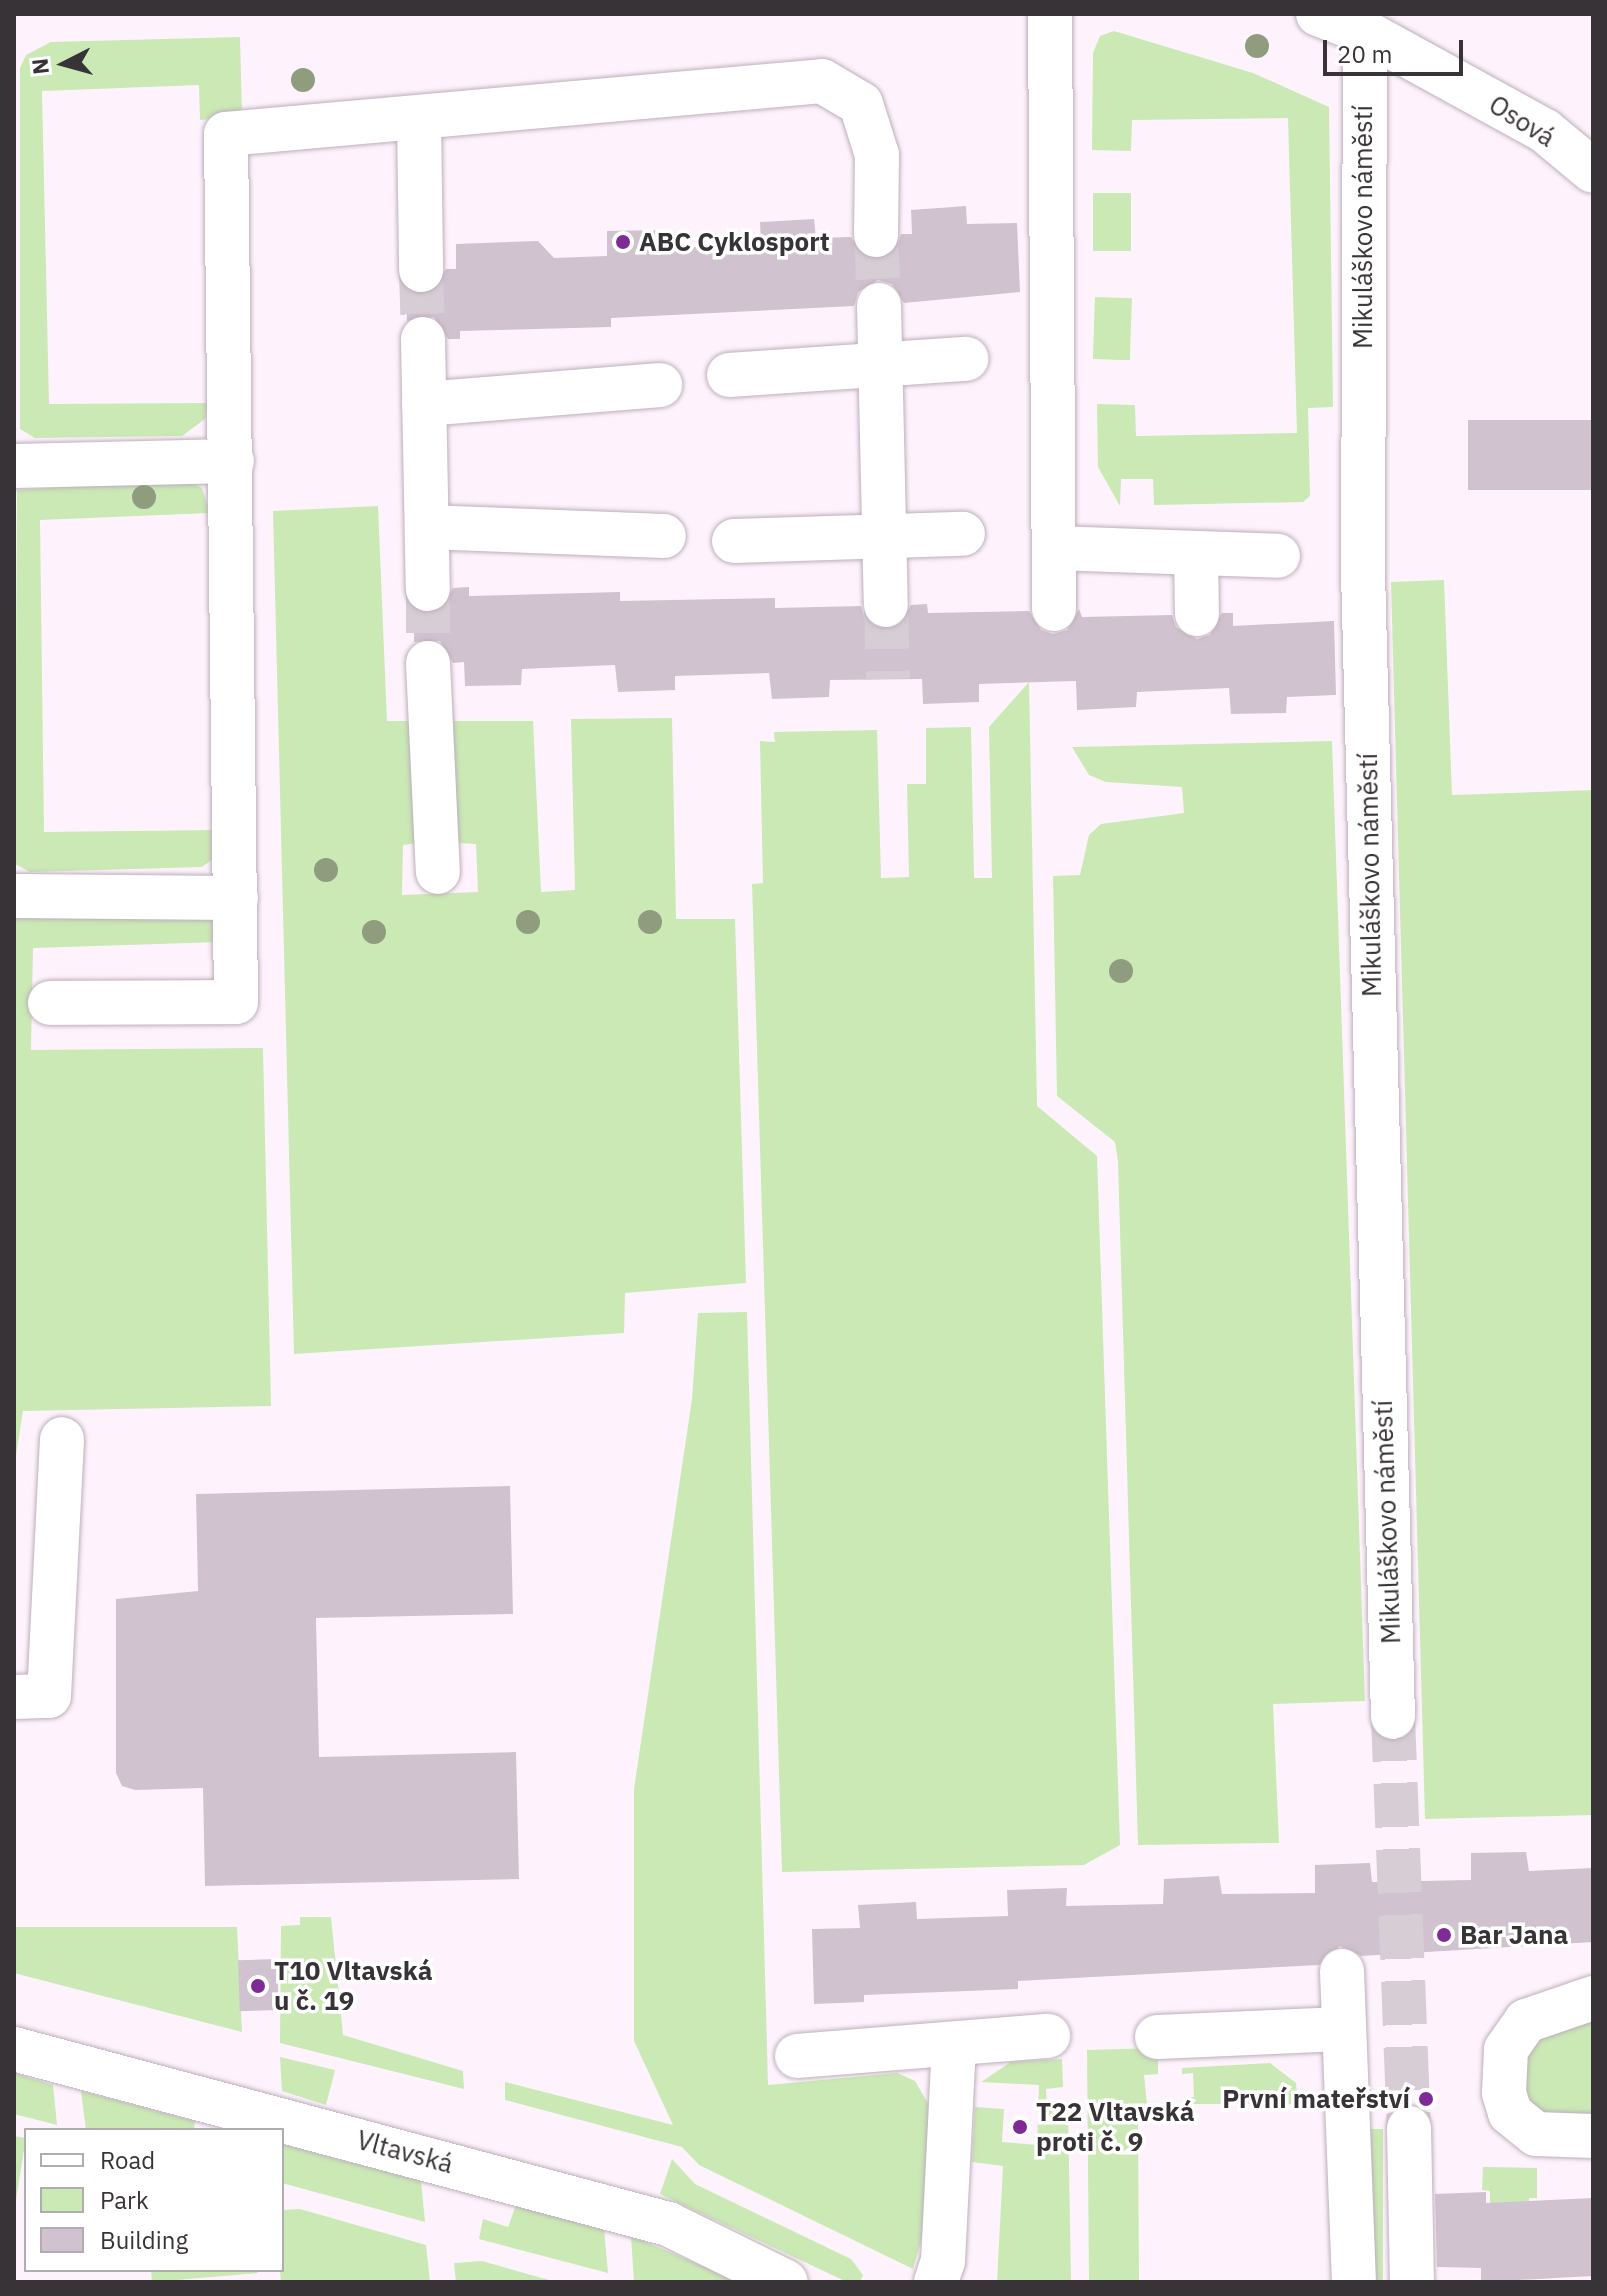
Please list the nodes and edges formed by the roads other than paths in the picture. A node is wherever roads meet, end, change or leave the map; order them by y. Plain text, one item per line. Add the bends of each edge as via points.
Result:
1 (1050, 14) edge
2 (1318, 14) edge
3 (1365, 32) junction
4 (419, 118) junction
5 (1593, 171) edge
6 (876, 235) tunnel mouth
7 (421, 270) tunnel mouth
8 (879, 305) tunnel mouth
9 (423, 339) tunnel mouth
10 (966, 359) dead end
11 (881, 366) junction
12 (729, 375) dead end
13 (660, 385) dead end
14 (424, 404) junction
15 (232, 461) junction
16 (14, 466) edge
17 (427, 527) junction
18 (963, 534) dead end
19 (884, 535) junction
20 (664, 536) dead end
21 (734, 541) dead end
22 (1054, 548) junction
23 (1196, 553) junction
24 (1278, 556) dead end
25 (428, 589) tunnel mouth
26 (886, 605) tunnel mouth
27 (1054, 609) dead end
28 (1197, 614) dead end
29 (428, 663) tunnel mouth
30 (438, 872) dead end
31 (14, 896) edge
32 (236, 898) junction
33 (50, 1003) dead end
34 (62, 1439) dead end
35 (14, 1697) edge
36 (1393, 1717) tunnel mouth
37 (1342, 1971) dead end
38 (1593, 1998) edge
39 (1343, 2029) junction
40 (1048, 2036) dead end
41 (1157, 2037) dead end
42 (954, 2045) junction
43 (14, 2049) edge
44 (797, 2056) dead end
45 (1409, 2128) tunnel mouth
46 (1593, 2136) edge
47 (786, 2282) edge
48 (936, 2282) edge
49 (1354, 2282) edge
50 (1412, 2282) edge

1 - 22 street
2 - 3 street, Osová
3 - 5 street, Osová via 1545,131
3 - 36 street, Mikuláškovo náměstí via 1363,557
4 - 6 street via 822,81 861,104 877,155
4 - 7 street
4 - 15 street via 226,134
8 - 11 street
9 - 14 street
10 - 11 street
11 - 12 street
11 - 19 street
13 - 14 street
14 - 17 street
15 - 16 street
15 - 32 street
17 - 20 street
17 - 25 street
18 - 19 street
19 - 21 street
19 - 26 street
22 - 23 street
22 - 27 street
23 - 24 street
23 - 28 street
29 - 30 street
31 - 32 street
32 - 33 street via 236,1002
34 - 35 street via 49,1696
37 - 39 street
38 - 46 street via 1526,2021 1506,2050 1504,2093 1510,2113 1536,2134
39 - 41 street
39 - 49 street
40 - 42 street
42 - 44 street
42 - 48 street via 943,2261
43 - 47 street, Vltavská via 668,2224
45 - 50 street

